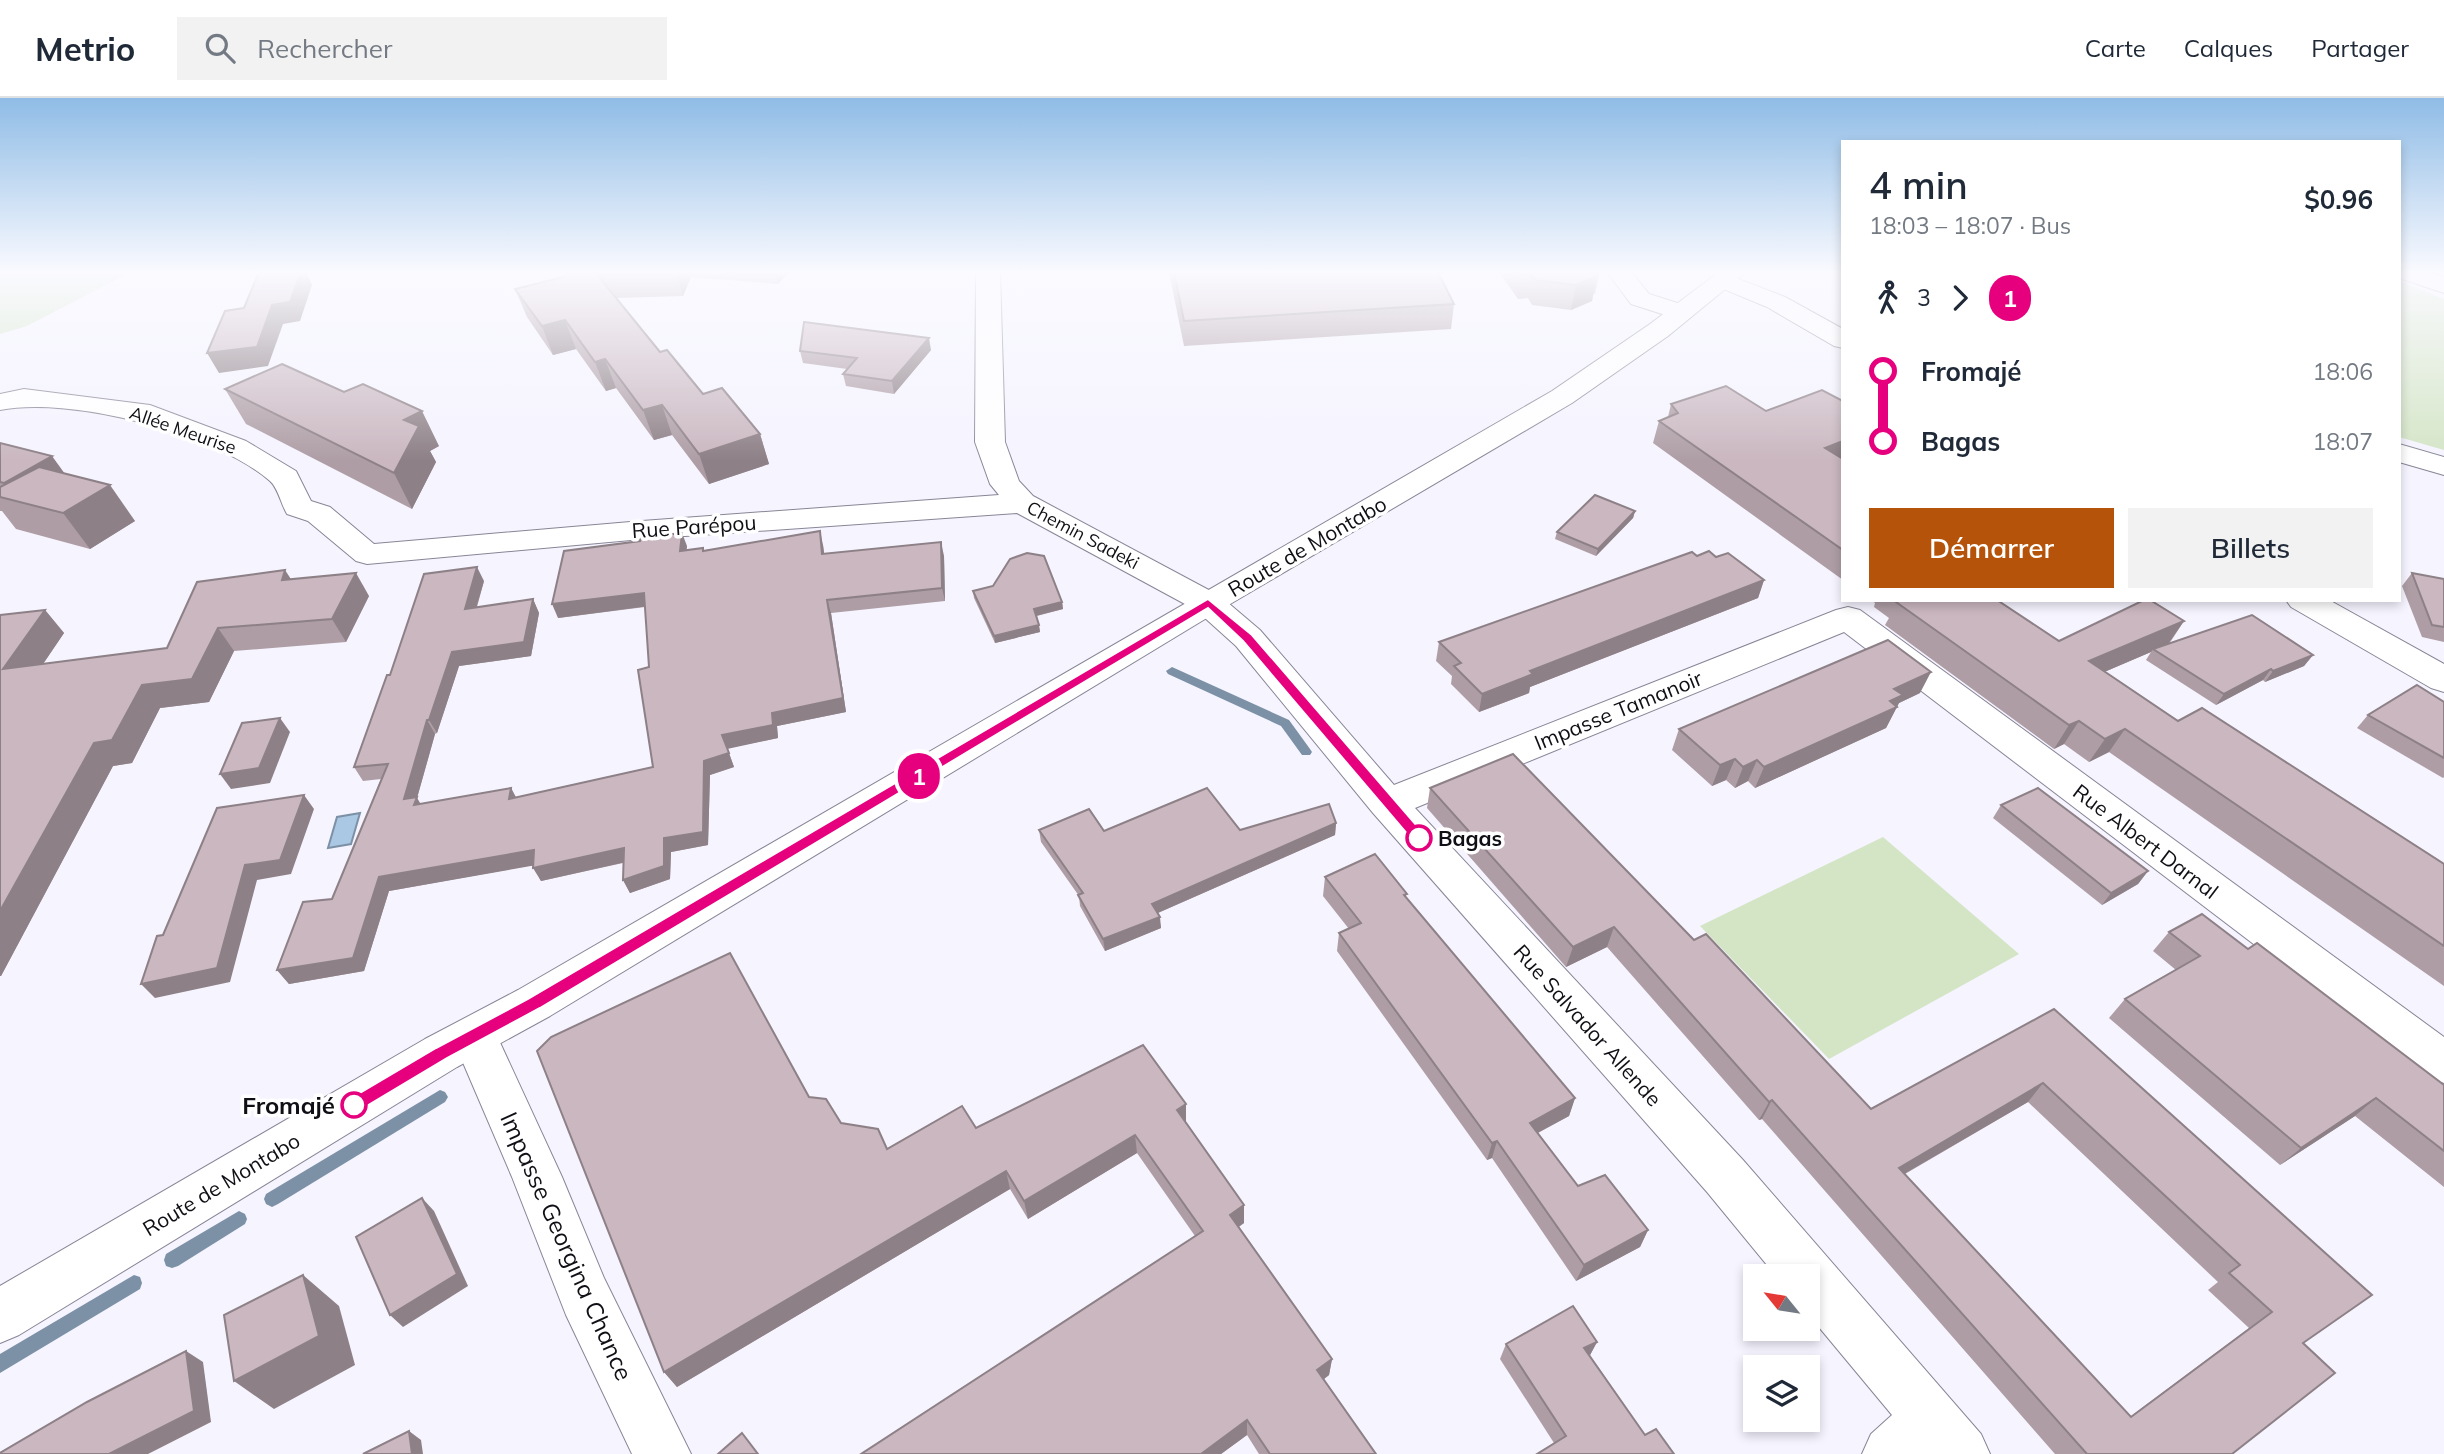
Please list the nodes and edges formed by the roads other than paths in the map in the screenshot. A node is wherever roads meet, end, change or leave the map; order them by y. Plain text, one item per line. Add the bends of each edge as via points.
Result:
1 (989, 335) edge
2 (1652, 335) edge
3 (0, 402) edge
4 (2401, 454) edge
5 (2444, 466) edge
6 (1022, 503) junction
7 (367, 554) joint
8 (2306, 602) edge
9 (1208, 603) junction
10 (1848, 618) joint
11 (2444, 680) edge
12 (1387, 803) junction
13 (475, 1037) junction
14 (2444, 1063) edge
15 (0, 1316) edge
16 (1927, 1443) edge
17 (662, 1454) edge

1 - 6 street, Chemin Sadeki via 990,442 1004,485
2 - 9 street, Route de Montabo via 1562,397
3 - 7 street, Allée Meurise via 24,397 140,411 224,442 285,477 298,507 319,514
4 - 5 street
6 - 7 street, Rue Parépou
6 - 9 street, Chemin Sadeki
8 - 11 street
9 - 12 street, Rue Salvador Allende via 1248,638
9 - 13 street, Route de Montabo
10 - 12 street, Impasse Tamanoir
10 - 14 street, Rue Albert Darnal
12 - 16 street, Rue Salvador Allende via 1725,1176
13 - 15 street, Route de Montabo
13 - 17 street, Impasse Georgina Chance via 585,1296

